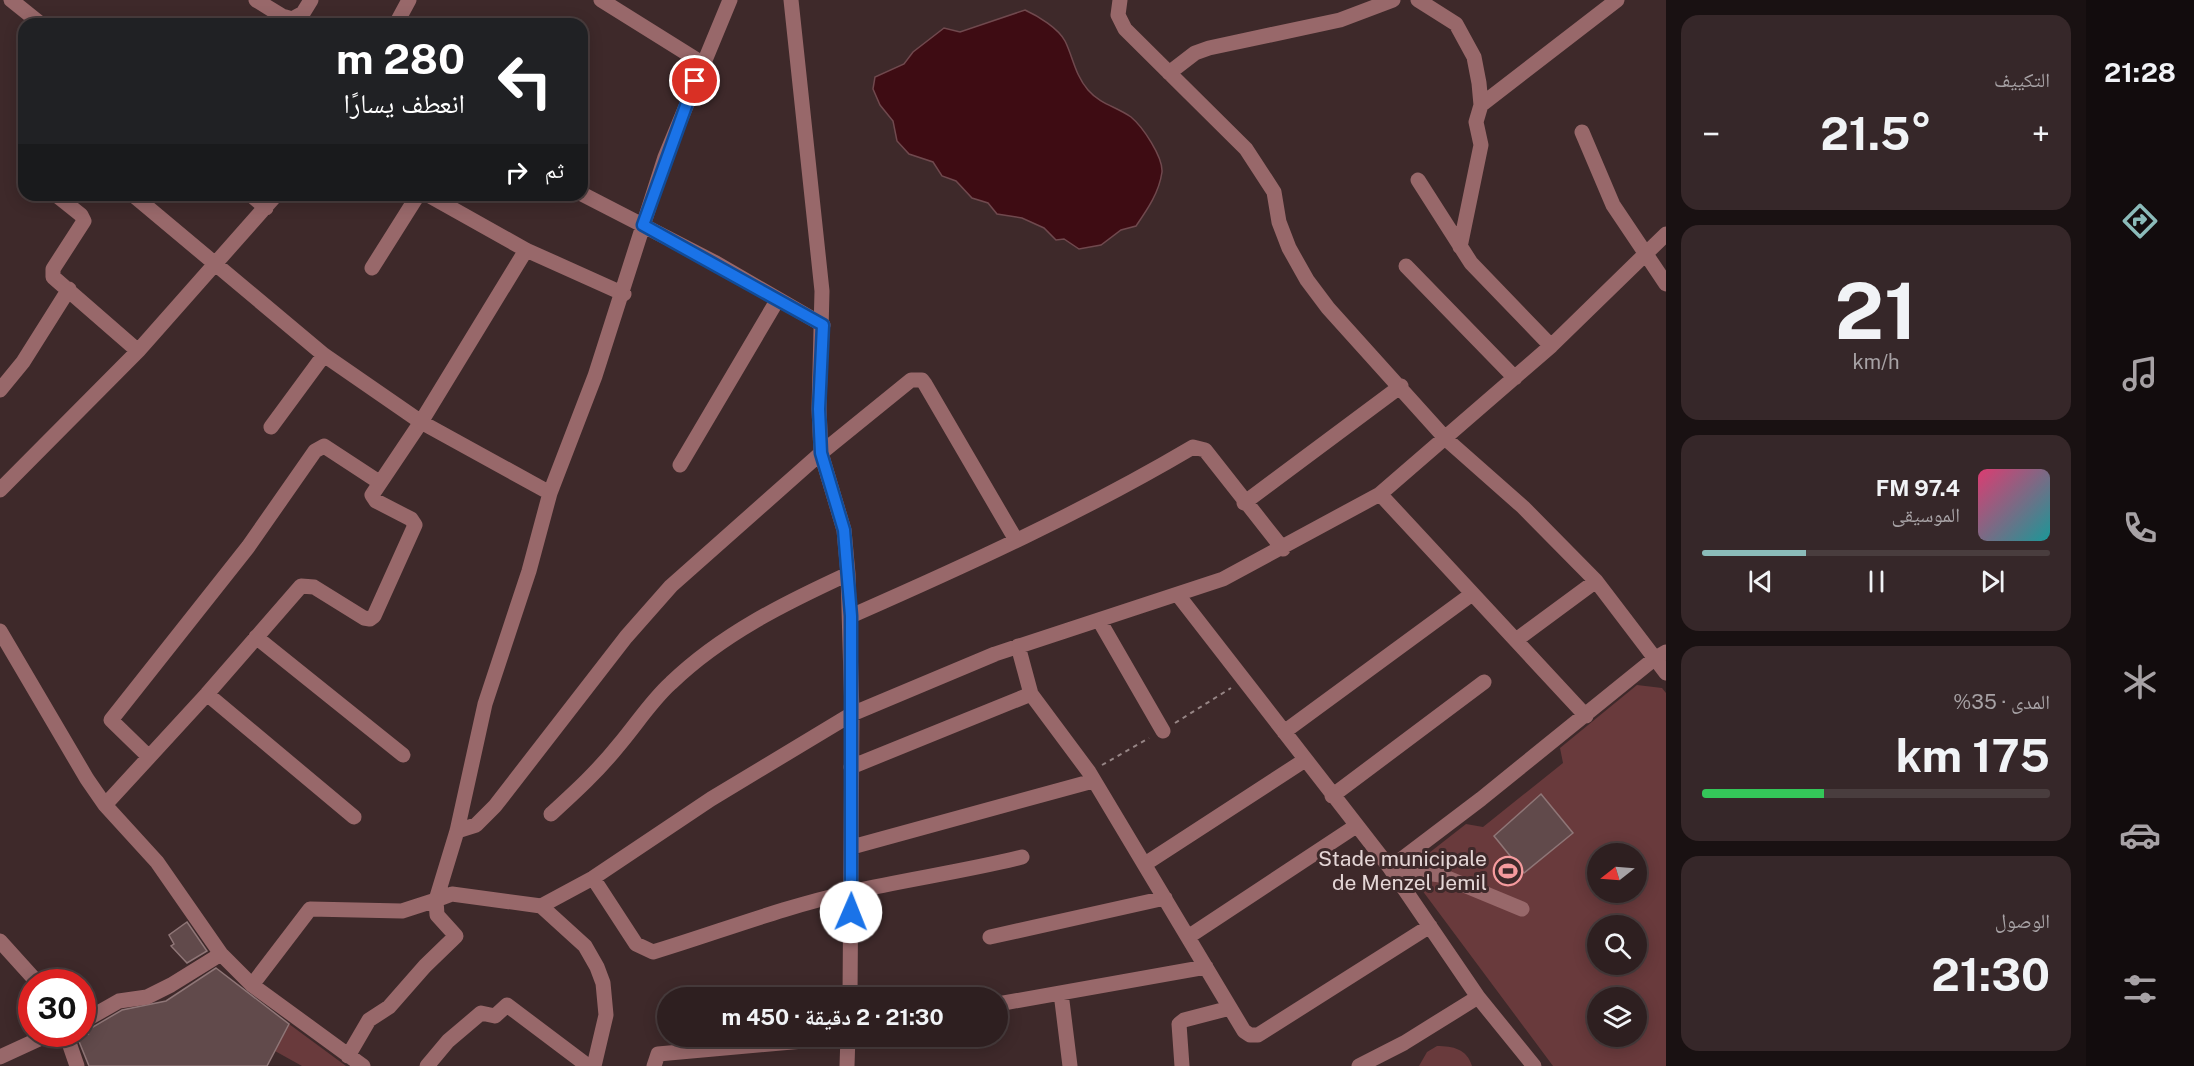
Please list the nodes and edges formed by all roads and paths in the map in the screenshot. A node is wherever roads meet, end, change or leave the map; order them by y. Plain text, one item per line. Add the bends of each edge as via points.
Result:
1 (11, 0) edge
2 (256, 0) edge
3 (311, 0) edge
4 (409, 0) edge
5 (601, 0) edge
6 (730, 0) edge
7 (791, 0) edge
8 (1120, 0) edge
9 (1393, 0) edge
10 (1418, 0) edge
11 (1617, 0) edge
12 (33, 18) edge
13 (290, 18) edge
14 (294, 18) edge
15 (399, 18) edge
16 (702, 63) junction
17 (1169, 73) junction
18 (1481, 105) junction
19 (1582, 132) dead end
20 (1418, 180) dead end
21 (588, 197) edge
22 (64, 201) edge
23 (140, 201) edge
24 (257, 201) edge
25 (271, 201) edge
26 (414, 201) edge
27 (439, 201) edge
28 (266, 208) junction
29 (643, 225) junction
30 (1666, 234) edge
31 (1460, 247) junction
32 (526, 250) junction
33 (1645, 252) junction
34 (214, 264) junction
35 (1406, 266) dead end
36 (372, 268) dead end
37 (1666, 284) edge
38 (69, 289) junction
39 (624, 294) junction
40 (778, 299) junction
41 (823, 325) junction
42 (1551, 346) junction
43 (138, 351) junction
44 (324, 355) junction
45 (1515, 378) junction
46 (1401, 386) junction
47 (0, 390) edge
48 (420, 422) junction
49 (271, 427) dead end
50 (1446, 439) junction
51 (821, 453) junction
52 (680, 465) dead end
53 (379, 482) junction
54 (1, 486) edge
55 (550, 493) junction
56 (1380, 494) junction
57 (1244, 503) junction
58 (1016, 540) junction
59 (1283, 549) junction
60 (848, 574) junction
61 (1596, 581) junction
62 (1472, 594) junction
63 (1178, 595) junction
64 (851, 616) junction
65 (1099, 620) junction
66 (0, 631) edge
67 (256, 638) junction
68 (1516, 640) junction
69 (1018, 646) junction
70 (1660, 656) edge
71 (1666, 673) edge
72 (1484, 682) dead end
73 (207, 694) junction
74 (1031, 694) junction
75 (852, 714) junction
76 (1586, 716) junction
77 (1163, 731) dead end
78 (1284, 732) junction
79 (403, 755) dead end
80 (149, 757) junction
81 (1305, 760) junction
82 (851, 767) junction
83 (1093, 781) junction
84 (1332, 796) junction
85 (105, 805) junction
86 (551, 814) dead end
87 (354, 817) dead end
88 (1356, 826) junction
89 (457, 831) junction
90 (852, 847) junction
91 (1022, 857) dead end
92 (1145, 864) junction
93 (1390, 868) junction
94 (593, 878) junction
95 (851, 892) junction
96 (1165, 898) junction
97 (436, 900) junction
98 (541, 906) junction
99 (1522, 909) dead end
100 (1430, 926) junction
101 (990, 937) dead end
102 (1188, 937) junction
103 (0, 941) edge
104 (221, 954) junction
105 (1206, 967) junction
106 (25, 969) edge
107 (252, 984) junction
108 (850, 987) edge
109 (1061, 993) junction
110 (1478, 998) junction
111 (1008, 1002) edge
112 (1230, 1008) junction
113 (96, 1014) edge
114 (22, 1047) edge
115 (70, 1047) edge
116 (736, 1047) edge
117 (848, 1047) edge
118 (348, 1056) junction
119 (0, 1057) edge
120 (77, 1066) edge
121 (363, 1066) edge
122 (427, 1066) edge
123 (588, 1066) edge
124 (594, 1066) edge
125 (654, 1066) edge
126 (847, 1066) edge
127 (1070, 1066) edge
128 (1182, 1066) edge
129 (1359, 1066) edge
130 (1534, 1066) edge

1 - 12 street
2 - 13 street
3 - 14 street via 303,13
4 - 15 street
5 - 16 street
6 - 16 street
7 - 41 street
8 - 17 street via 1118,15 1125,29
9 - 17 street via 1340,20 1209,48 1195,53
10 - 18 street via 1456,24 1466,38 1474,57
11 - 18 street
16 - 29 street
17 - 46 street via 1246,149 1274,192 1286,239 1307,280
18 - 31 street via 1476,122 1481,145
19 - 33 street via 1612,205
20 - 31 street
21 - 29 street
22 - 38 street via 84,221 53,269 54,277
23 - 34 street
24 - 28 street
25 - 28 street
26 - 36 street
27 - 32 street
28 - 34 street
29 - 39 street
29 - 40 street
30 - 33 street
31 - 42 street via 1497,292
32 - 39 street
32 - 48 street
33 - 37 street
33 - 42 street
34 - 43 street
34 - 44 street
35 - 45 street
38 - 43 street
38 - 47 street via 23,362
39 - 55 street
40 - 41 street
40 - 52 street
41 - 51 street
42 - 45 street
43 - 54 street
44 - 48 street
44 - 49 street
45 - 50 street
46 - 50 street
46 - 57 street
48 - 53 street
48 - 55 street
50 - 56 street
50 - 61 street via 1523,507
51 - 58 street via 907,383 922,380
51 - 60 street via 844,530
51 - 89 street via 671,586 626,637 495,806 476,825
53 - 67 street via 373,498 415,525 374,616 364,618 314,587 301,586
53 - 80 street via 324,446 315,451 248,547 111,720
55 - 89 street via 485,704
56 - 59 street
56 - 62 street
57 - 58 street via 1205,450 1193,447 1131,484
57 - 59 street
58 - 64 street
59 - 63 street via 1223,579
60 - 64 street
60 - 86 street via 736,632 702,655 648,707 599,769
61 - 68 street
61 - 70 street
62 - 68 street
62 - 78 street
63 - 65 street
63 - 78 street
64 - 75 street
65 - 69 street
65 - 77 street
66 - 85 street
67 - 73 street
67 - 79 street
68 - 76 street
69 - 74 street
69 - 75 street
70 - 71 street
70 - 76 street
72 - 84 street
73 - 80 street
73 - 87 street
74 - 82 street
74 - 83 street
75 - 82 street
75 - 94 street via 711,799
76 - 93 street
78 - 81 street
80 - 85 street
81 - 84 street
81 - 92 street
82 - 90 street
83 - 90 street
83 - 92 street
84 - 88 street
85 - 104 street via 157,862
88 - 93 street
88 - 102 street
89 - 97 street
90 - 95 street
91 - 95 street
92 - 96 street
93 - 99 street via 1440,875
93 - 100 street
94 - 95 street via 636,944 653,952 760,915
94 - 98 street
95 - 108 street
96 - 101 street
96 - 102 street
97 - 98 street via 452,894
97 - 107 street via 402,911 310,909
97 - 118 street via 437,915 456,936 389,1007 369,1020
98 - 124 street via 591,954 603,983 606,1015
100 - 110 street
100 - 112 street via 1258,1035 1244,1031
102 - 105 street
103 - 106 street
104 - 107 street
104 - 113 street via 147,997 118,1001
105 - 109 street
105 - 112 street
107 - 118 street
109 - 111 street
109 - 127 street
110 - 129 street
110 - 130 street
112 - 128 street via 1179,1024
114 - 119 street
115 - 120 street
116 - 125 street via 658,1054
117 - 126 street
118 - 121 street
122 - 123 street via 448,1041 481,1013 495,1016 507,1005

